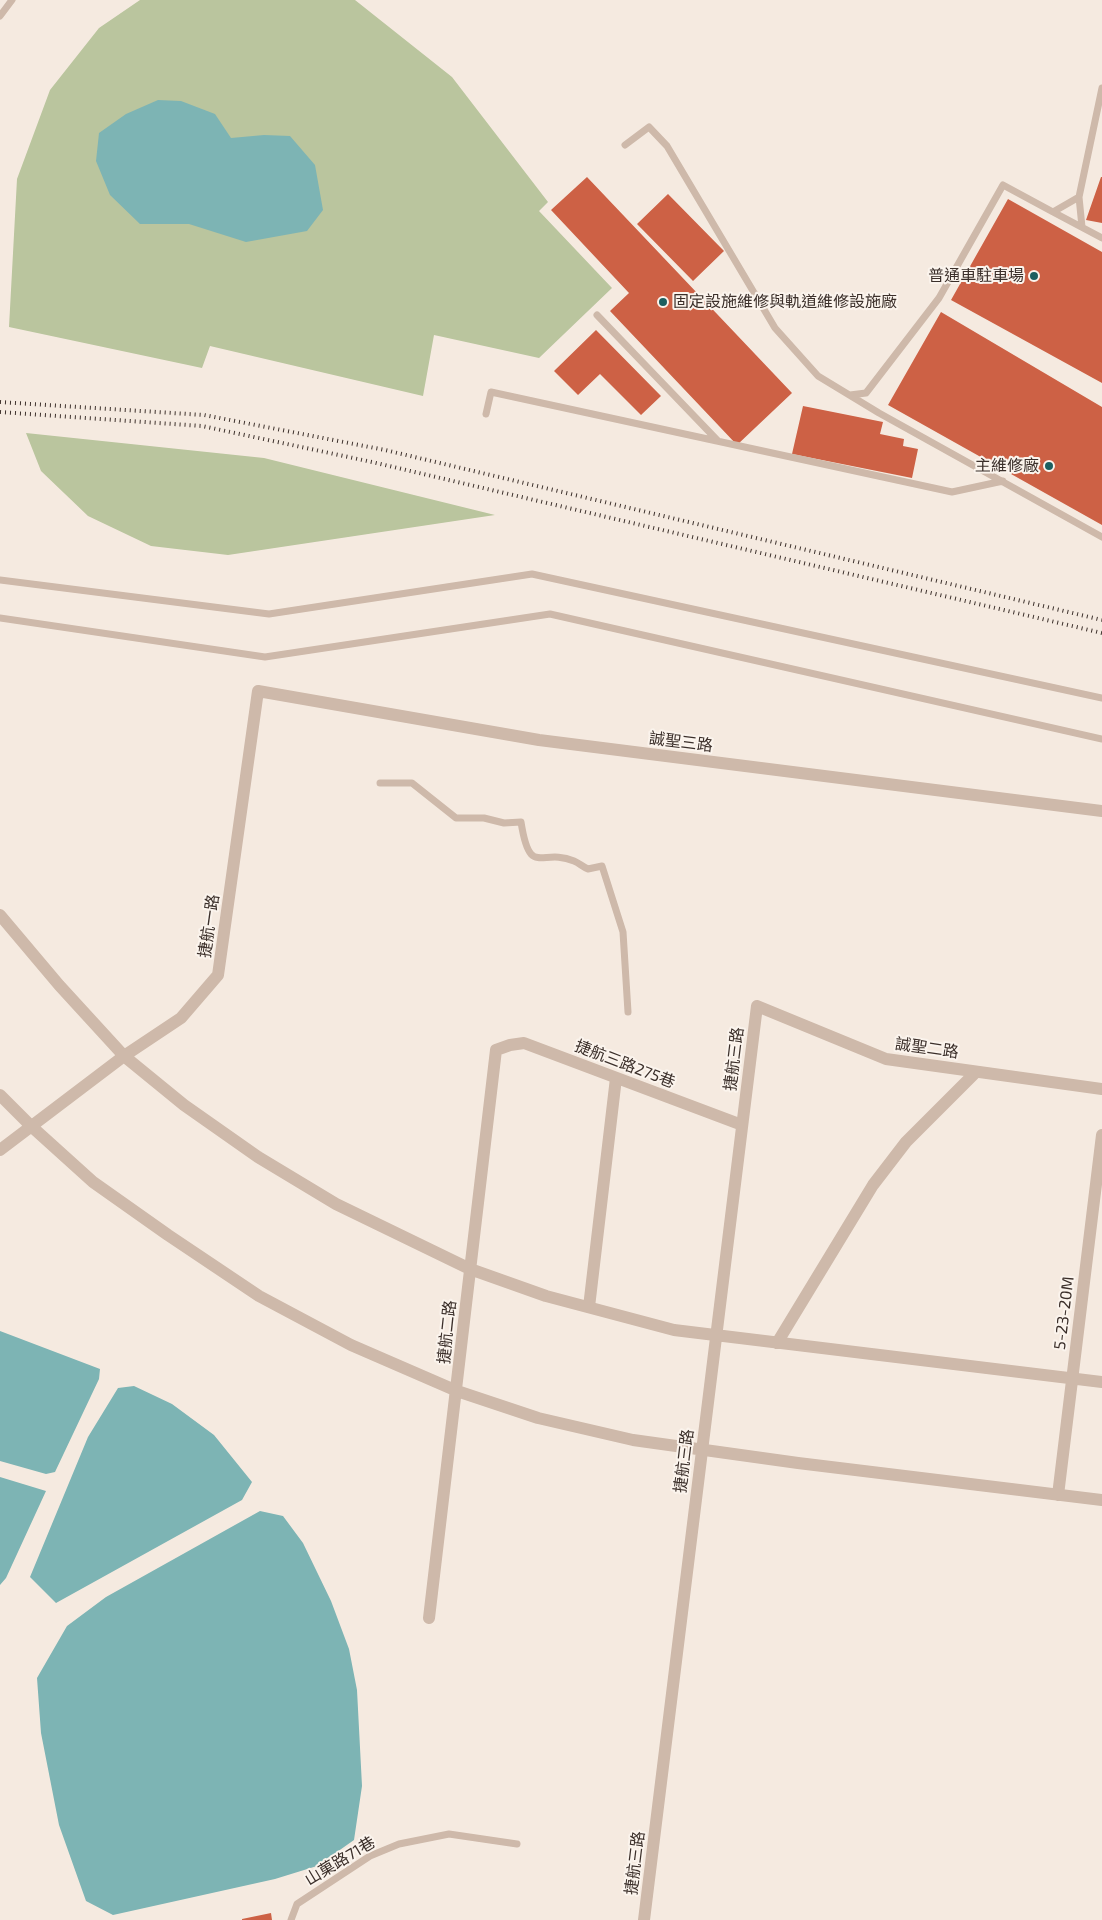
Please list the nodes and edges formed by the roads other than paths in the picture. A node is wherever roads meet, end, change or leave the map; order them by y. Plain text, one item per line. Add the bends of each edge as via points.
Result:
1 (12, 0) edge
2 (0, 16) edge
3 (1102, 88) edge
4 (625, 145) dead end
5 (1079, 197) junction
6 (1053, 212) junction
7 (1082, 227) junction
8 (1102, 238) edge
9 (597, 315) dead end
10 (849, 395) junction
11 (486, 414) dead end
12 (718, 441) junction
13 (1003, 481) junction
14 (1102, 537) edge
15 (0, 580) edge
16 (0, 618) edge
17 (258, 692) joint
18 (1102, 698) edge
19 (1102, 739) edge
20 (380, 783) dead end
21 (1102, 811) edge
22 (0, 915) edge
23 (756, 1006) joint
24 (628, 1012) dead end
25 (496, 1050) joint
26 (124, 1056) junction
27 (976, 1072) junction
28 (616, 1078) junction
29 (1102, 1089) edge
30 (0, 1095) edge
31 (31, 1126) junction
32 (742, 1126) junction
33 (1102, 1135) edge
34 (0, 1150) edge
35 (470, 1269) junction
36 (589, 1307) junction
37 (716, 1335) junction
38 (777, 1343) junction
39 (1072, 1378) junction
40 (1102, 1382) edge
41 (457, 1391) junction
42 (702, 1450) junction
43 (1058, 1495) junction
44 (1102, 1500) edge
45 (429, 1618) dead end
46 (517, 1844) dead end
47 (290, 1920) edge
48 (644, 1920) edge

1 - 2 lane
3 - 5 lane
4 - 10 lane via 649,126 667,146 775,328 818,376
5 - 6 lane
5 - 7 lane
6 - 7 lane
6 - 10 lane via 1003,185 939,298 866,393
7 - 8 lane
9 - 12 lane
10 - 13 lane
11 - 12 lane via 491,392
12 - 13 lane via 952,492
13 - 14 lane
15 - 18 lane via 268,614 532,574
16 - 19 lane via 265,657 550,614
17 - 21 street, 誠聖三路 via 539,740
17 - 26 street, 捷航一路 via 218,975 182,1018
20 - 24 lane via 412,783 456,818 521,822 524,842 529,852 539,859 573,860 588,869 602,866 623,932
22 - 26 street
23 - 27 street, 誠聖二路 via 886,1059
23 - 32 street, 捷航三路
25 - 28 street, 捷航三路275巷 via 524,1043
25 - 35 street, 捷航二路
26 - 31 street, 捷航一路
26 - 35 street via 184,1105 258,1157 336,1204
27 - 29 street, 誠聖二路
27 - 38 street via 906,1142 873,1185
28 - 32 street, 捷航三路275巷
28 - 36 street
30 - 31 street
31 - 34 street, 捷航一路
31 - 41 street via 93,1182 259,1296 351,1345
32 - 37 street, 捷航三路
33 - 39 street, 5-23-20M
35 - 36 street via 546,1296
35 - 41 street, 捷航二路
36 - 37 street via 674,1330
37 - 38 street
37 - 42 street, 捷航三路
38 - 39 street
39 - 40 street
39 - 43 street, 5-23-20M
41 - 42 street via 538,1418 633,1440
41 - 45 street, 捷航二路
42 - 43 street
42 - 48 street, 捷航三路
43 - 44 street
46 - 47 lane, 山菓路71巷 via 449,1834 398,1844 370,1856 297,1904

